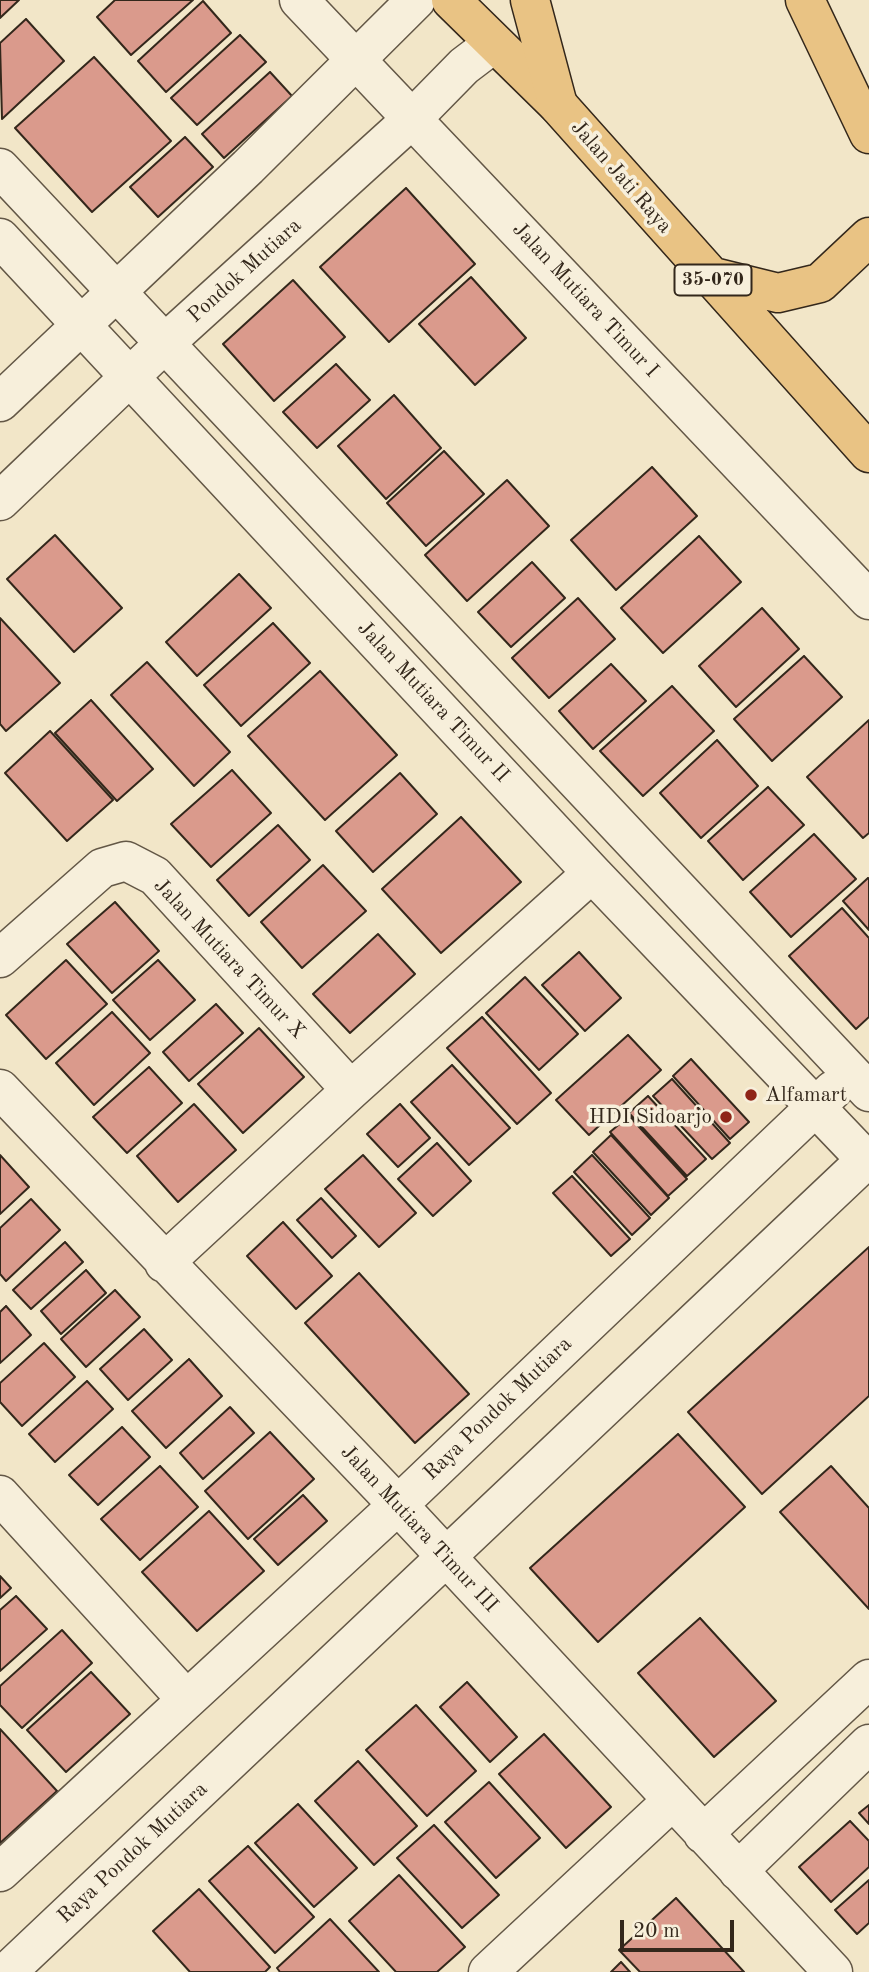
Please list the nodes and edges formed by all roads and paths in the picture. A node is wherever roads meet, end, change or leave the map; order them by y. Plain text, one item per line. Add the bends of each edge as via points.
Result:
1 (299, 0) edge
2 (416, 0) edge
3 (452, 0) edge
4 (530, 0) edge
5 (805, 0) edge
6 (494, 44) junction
7 (355, 60) junction
8 (558, 105) junction
9 (413, 118) junction
10 (869, 134) edge
11 (0, 167) edge
12 (869, 237) edge
13 (0, 238) edge
14 (709, 276) junction
15 (117, 292) junction
16 (81, 325) junction
17 (164, 344) junction
18 (131, 377) junction
19 (0, 402) edge
20 (869, 453) edge
21 (0, 501) edge
22 (869, 600) edge
23 (592, 873) junction
24 (0, 958) edge
25 (863, 1074) edge
26 (0, 1089) edge
27 (351, 1090) junction
28 (816, 1106) junction
29 (868, 1160) edge
30 (164, 1263) junction
31 (0, 1495) edge
32 (398, 1505) junction
33 (445, 1557) junction
34 (869, 1679) edge
35 (186, 1699) junction
36 (869, 1744) edge
37 (673, 1800) junction
38 (703, 1834) junction
39 (738, 1871) junction
40 (0, 1872) edge
41 (7, 1972) edge
42 (488, 1972) edge
43 (833, 1972) edge

1 - 7 street, Jalan Mutiara Timur I
2 - 7 street
3 - 6 main road, Jalan Jati Raya / 35-070
4 - 8 main road
5 - 10 main road
6 - 8 main road, Jalan Jati Raya / 35-070
6 - 9 street, Pondok Mutiara via 464,66
7 - 9 street, Jalan Mutiara Timur I
7 - 15 street
8 - 14 main road, Jalan Jati Raya / 35-070
9 - 17 street, Pondok Mutiara
9 - 22 street, Jalan Mutiara Timur I
11 - 15 street
12 - 14 main road via 820,283 778,293
13 - 16 street, Jalan Mutiara Timur II
14 - 20 main road, Jalan Jati Raya / 35-070
15 - 16 street
15 - 17 street
16 - 18 street, Jalan Mutiara Timur II
16 - 19 street
17 - 18 street, Pondok Mutiara
17 - 25 street
18 - 21 street, Pondok Mutiara
18 - 23 street, Jalan Mutiara Timur II
23 - 27 street
23 - 28 street, Jalan Mutiara Timur II
24 - 27 street, Jalan Mutiara Timur X via 102,868 126,861 155,877
25 - 28 street, Raya Pondok Mutiara
26 - 30 street, Jalan Mutiara Timur III
27 - 30 street
28 - 29 street, Jalan Mutiara Timur II
28 - 32 street, Raya Pondok Mutiara
29 - 33 street, Raya Pondok Mutiara
30 - 32 street, Jalan Mutiara Timur III
31 - 35 street
32 - 33 street, Jalan Mutiara Timur III
32 - 35 street, Raya Pondok Mutiara
33 - 37 street, Jalan Mutiara Timur III
33 - 41 street, Raya Pondok Mutiara
34 - 38 street
35 - 40 street, Raya Pondok Mutiara
36 - 39 street
37 - 38 street, Jalan Mutiara Timur III
37 - 42 street
38 - 39 street, Jalan Mutiara Timur III
39 - 43 street, Jalan Mutiara Timur III

